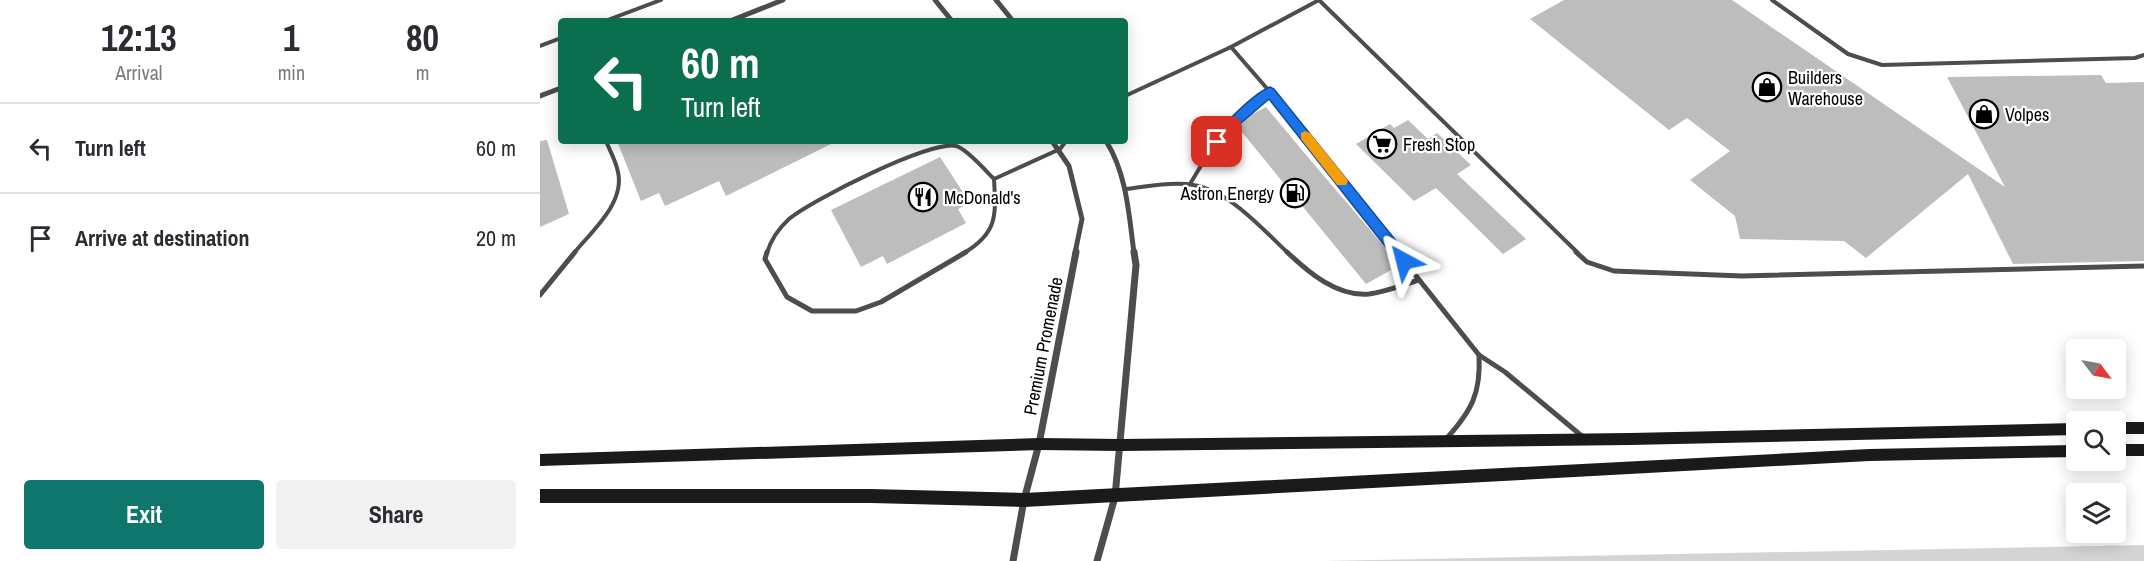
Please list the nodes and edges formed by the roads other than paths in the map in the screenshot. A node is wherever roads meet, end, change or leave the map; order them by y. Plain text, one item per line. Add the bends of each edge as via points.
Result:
1 (661, 0) edge
2 (783, 0) edge
3 (935, 0) edge
4 (996, 0) edge
5 (1319, 0) edge
6 (1772, 0) edge
7 (613, 18) edge
8 (738, 18) edge
9 (950, 18) edge
10 (1011, 18) edge
11 (558, 39) edge
12 (540, 46) edge
13 (1231, 47) junction
14 (2144, 55) edge
15 (558, 89) edge
16 (1270, 92) junction
17 (1128, 95) edge
18 (540, 96) edge
19 (607, 144) edge
20 (1055, 144) edge
21 (1064, 144) edge
22 (1108, 144) edge
23 (1060, 149) junction
24 (994, 179) junction
25 (1190, 184) junction
26 (1125, 189) junction
27 (2144, 266) edge
28 (1419, 280) junction
29 (540, 295) edge
30 (1479, 355) junction
31 (2126, 428) edge
32 (2144, 428) edge
33 (2066, 429) edge
34 (1586, 440) junction
35 (1444, 442) junction
36 (1039, 444) junction
37 (1121, 445) junction
38 (2126, 450) edge
39 (2144, 450) edge
40 (2066, 451) edge
41 (540, 460) edge
42 (540, 496) edge
43 (1115, 497) junction
44 (1024, 500) junction
45 (1013, 561) edge
46 (1097, 561) edge

1 - 7 lane
2 - 8 street
3 - 9 street
4 - 10 street
5 - 13 lane
5 - 27 lane via 1538,216 1595,266 1614,272 1742,276
6 - 14 lane via 1848,54 1881,65
11 - 12 lane
13 - 16 lane
13 - 17 lane
15 - 18 street
16 - 25 lane via 1230,126
16 - 28 lane
19 - 29 lane via 622,180 619,192 613,205
20 - 23 street, Premium Promenade
21 - 23 lane
22 - 26 street
23 - 24 lane
23 - 36 street, Premium Promenade via 1069,166 1082,219
24 - 24 lane via 959,146 930,149 808,204 779,228 765,259 787,297 812,311 856,311 881,302 989,235 996,221
25 - 26 lane
25 - 28 lane via 1226,198 1327,282 1347,292 1379,292
26 - 37 street via 1136,265
28 - 30 lane
30 - 34 lane
30 - 35 lane via 1481,381 1472,405
31 - 32 street
33 - 34 street
34 - 35 street
35 - 37 street
36 - 37 street
36 - 41 street
36 - 44 street, Premium Promenade
37 - 43 street
38 - 39 street
40 - 43 street via 1869,455
42 - 44 street
43 - 44 street
43 - 46 street
44 - 45 street, Premium Promenade

